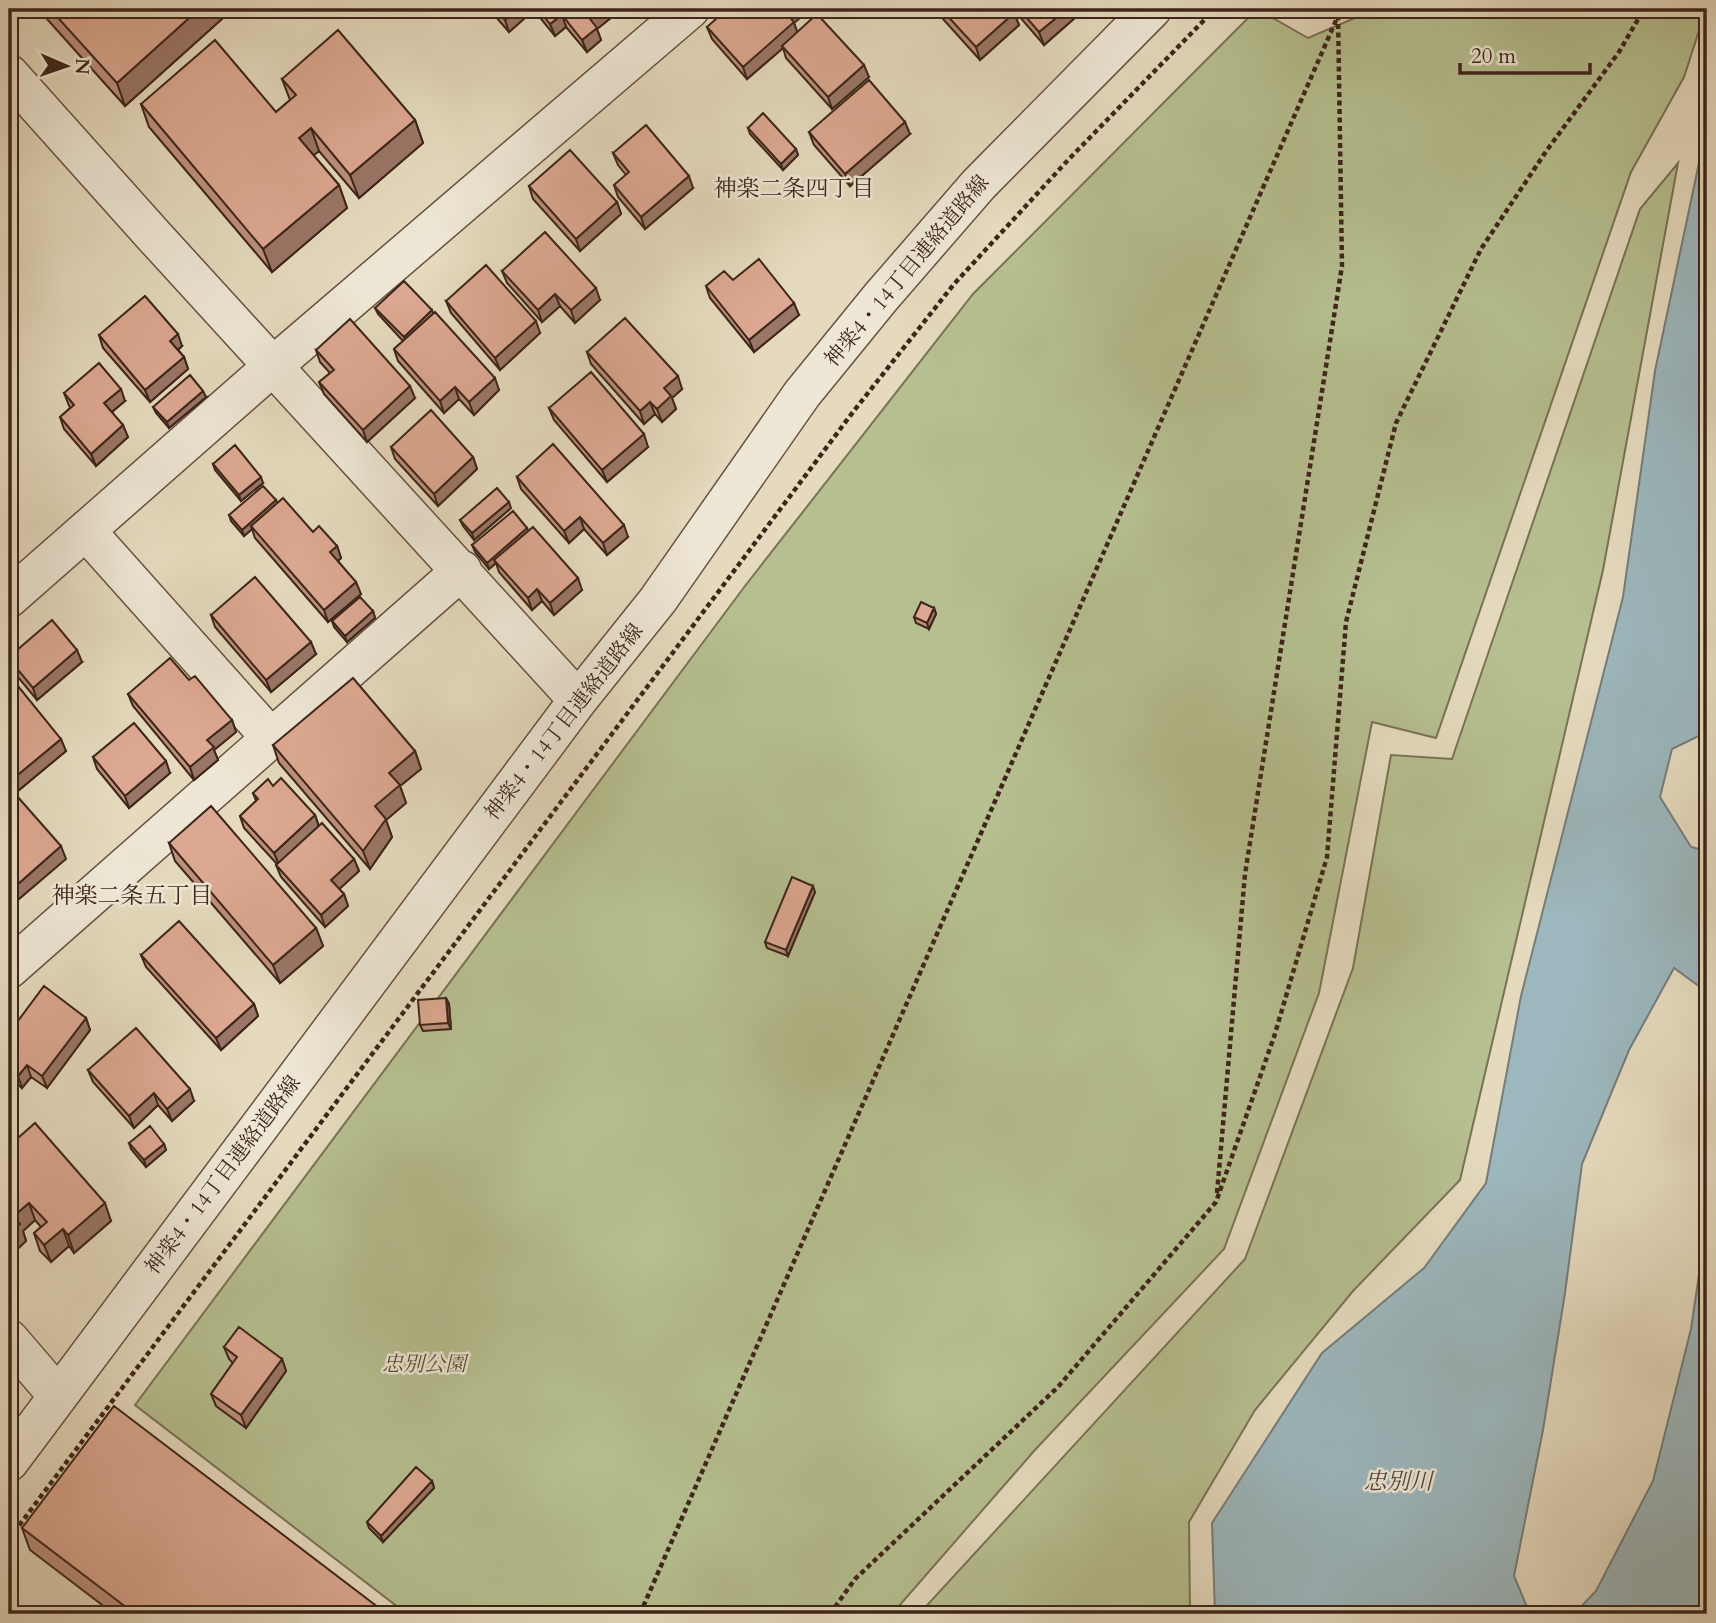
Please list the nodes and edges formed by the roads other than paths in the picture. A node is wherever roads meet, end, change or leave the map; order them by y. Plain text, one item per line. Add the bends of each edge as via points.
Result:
1 (1152, 9) edge
2 (682, 11) edge
3 (9, 74) edge
4 (273, 366) junction
5 (86, 531) junction
6 (462, 570) junction
7 (9, 598) edge
8 (578, 700) junction
9 (271, 738) junction
10 (9, 969) edge
11 (9, 1339) edge
12 (58, 1396) junction
13 (9, 1462) edge

1 - 8 street, 神楽4・14丁目連絡道路線 via 979,184 881,297 802,394 658,600
2 - 4 street
3 - 4 street
4 - 5 street
4 - 6 street
5 - 7 street
5 - 9 street
6 - 8 street
6 - 9 street
8 - 12 street, 神楽4・14丁目連絡道路線
9 - 10 street
11 - 12 street
12 - 13 street, 神楽4・14丁目連絡道路線

